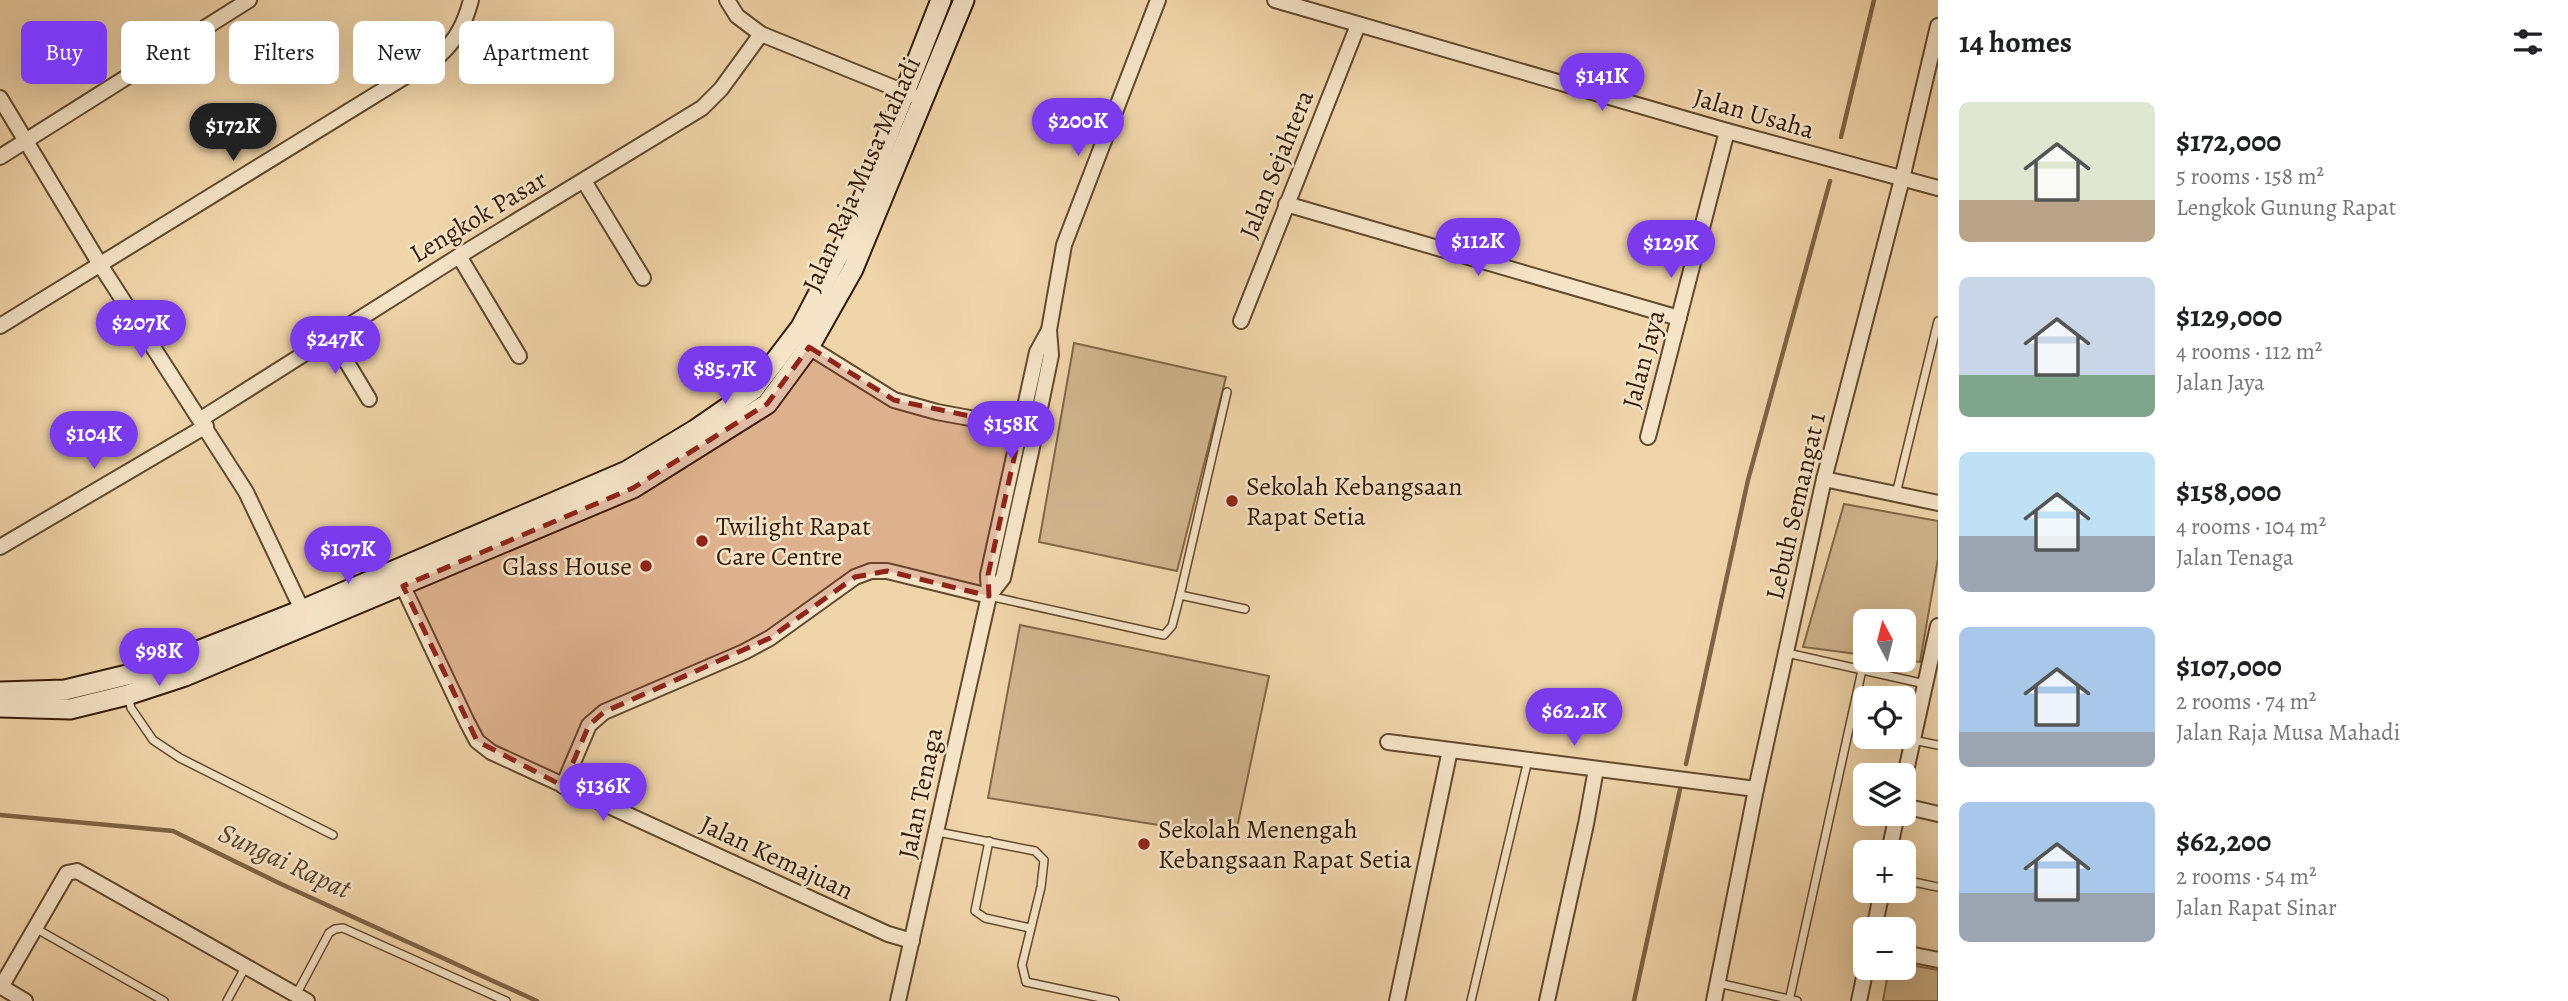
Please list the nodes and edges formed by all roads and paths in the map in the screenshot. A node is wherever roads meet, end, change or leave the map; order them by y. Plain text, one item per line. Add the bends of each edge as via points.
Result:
1 (249, 0) edge
2 (471, 0) edge
3 (727, 0) edge
4 (941, 0) edge
5 (964, 0) edge
6 (1158, 0) edge
7 (1275, 0) edge
8 (1294, 2) edge
9 (1358, 25) junction
10 (1938, 26) edge
11 (761, 34) junction
12 (904, 92) junction
13 (0, 98) edge
14 (925, 99) junction
15 (1727, 131) junction
16 (27, 140) junction
17 (0, 156) edge
18 (1902, 179) junction
19 (584, 181) junction
20 (1938, 188) edge
21 (1286, 204) junction
22 (459, 256) junction
23 (101, 266) junction
24 (643, 278) dead end
25 (1679, 318) junction
26 (1241, 321) dead end
27 (1938, 321) edge
28 (0, 326) edge
29 (331, 336) junction
30 (808, 346) junction
31 (519, 356) dead end
32 (1227, 392) dead end
33 (369, 399) dead end
34 (203, 423) junction
35 (1028, 429) junction
36 (1648, 437) dead end
37 (1824, 479) junction
38 (1008, 485) junction
39 (1023, 488) junction
40 (1896, 494) junction
41 (1938, 503) edge
42 (1001, 519) junction
43 (1016, 523) junction
44 (0, 547) edge
45 (398, 578) junction
46 (1180, 595) junction
47 (989, 596) junction
48 (1245, 609) dead end
49 (306, 617) junction
50 (1938, 626) edge
51 (1787, 653) junction
52 (1853, 668) edge
53 (1862, 672) edge
54 (1890, 672) edge
55 (1931, 675) edge
56 (0, 692) edge
57 (127, 695) junction
58 (0, 707) edge
59 (1916, 729) edge
60 (1916, 741) edge
61 (1388, 742) dead end
62 (1938, 745) edge
63 (1450, 750) junction
64 (1528, 760) junction
65 (1596, 769) junction
66 (563, 786) junction
67 (1756, 789) junction
68 (1916, 809) edge
69 (1938, 814) edge
70 (937, 832) junction
71 (332, 835) dead end
72 (989, 841) junction
73 (1916, 882) edge
74 (1938, 887) edge
75 (34, 928) junction
76 (1030, 928) junction
77 (912, 941) junction
78 (1916, 955) edge
79 (1938, 960) edge
80 (246, 966) junction
81 (1863, 980) edge
82 (1717, 983) junction
83 (1, 987) edge
84 (302, 998) edge
85 (1792, 1000) edge
86 (25, 1001) edge
87 (164, 1001) edge
88 (228, 1001) edge
89 (506, 1001) edge
90 (898, 1001) edge
91 (1115, 1001) edge
92 (1396, 1001) edge
93 (1471, 1001) edge
94 (1547, 1001) edge
95 (1714, 1001) edge
96 (1859, 1001) edge

1 - 16 street
2 - 23 street via 455,41 440,55
3 - 11 street via 737,16
4 - 12 main road, Jalan Raja Musa Mahadi
5 - 14 main road, Jalan Raja Musa Mahadi
6 - 35 street, Jalan Tenaga via 1064,245 1049,330 1051,355 1037,388
7 - 8 street, Jalan Usaha
8 - 9 street, Jalan Usaha
9 - 15 street, Jalan Usaha
9 - 21 street, Jalan Sejahtera
10 - 18 street, Lebuh Semangat 1
11 - 12 street
11 - 19 street, Lengkok Pasar via 702,108
12 - 14 street
12 - 45 main road, Jalan Raja Musa Mahadi via 848,237 801,327 753,390 627,471
13 - 16 street
14 - 30 main road, Jalan Raja Musa Mahadi via 853,269
15 - 18 street, Jalan Usaha
15 - 25 street, Jalan Jaya
16 - 17 street
16 - 23 street
18 - 20 street, Jalan Usaha
18 - 37 street, Lebuh Semangat 1
19 - 22 street, Lengkok Pasar
19 - 24 street
21 - 25 street
21 - 26 street, Jalan Sejahtera
22 - 29 street, Lengkok Pasar
22 - 31 street
23 - 28 street
23 - 34 street
25 - 36 street, Jalan Jaya
27 - 40 lane
29 - 33 street
29 - 34 street, Lengkok Pasar
30 - 35 street via 894,401
30 - 45 main road, Jalan Raja Musa Mahadi via 767,404 633,488
32 - 46 lane
34 - 44 street, Lengkok Pasar
34 - 49 street via 246,492
35 - 38 street, Jalan Tenaga
35 - 39 street, Jalan Tenaga
37 - 40 street
37 - 51 street, Lebuh Semangat 1
38 - 39 street
38 - 42 street, Jalan Tenaga
39 - 43 street, Jalan Tenaga
40 - 41 street
42 - 43 street
42 - 47 street, Jalan Tenaga via 988,575
43 - 47 street, Jalan Tenaga via 1003,578
45 - 49 main road, Jalan Raja Musa Mahadi
45 - 66 street, Jalan Kemajuan via 477,741
46 - 47 lane via 1172,626 1164,635
46 - 48 lane
47 - 66 street via 887,571 871,570 855,577 744,652 604,712 589,725
47 - 70 street, Jalan Tenaga
49 - 56 main road, Jalan Raja Musa Mahadi via 152,669 65,690
49 - 57 main road, Jalan Raja Musa Mahadi via 185,676
50 - 55 street
51 - 52 lane
51 - 67 street, Lebuh Semangat 1
53 - 85 lane
54 - 55 lane
55 - 59 street
57 - 58 main road, Jalan Raja Musa Mahadi via 70,709
57 - 71 lane via 153,740
60 - 62 lane
61 - 63 street
63 - 64 street
63 - 92 street
64 - 65 street
64 - 93 lane
65 - 67 street
65 - 94 street
66 - 77 street, Jalan Kemajuan
67 - 82 street, Lebuh Semangat 1
68 - 69 street
70 - 72 lane
70 - 77 street, Jalan Tenaga
72 - 76 lane via 975,911 985,918
72 - 76 lane via 1035,850 1044,860
73 - 74 lane
75 - 80 street via 67,873 77,872
75 - 83 street
75 - 87 lane
76 - 91 lane via 1022,965 1027,982
77 - 90 street, Jalan Tenaga
78 - 79 street
80 - 84 street
80 - 88 lane
81 - 96 street
82 - 85 lane
82 - 95 street, Lebuh Semangat 1
83 - 86 street
84 - 89 lane via 329,933 343,928

